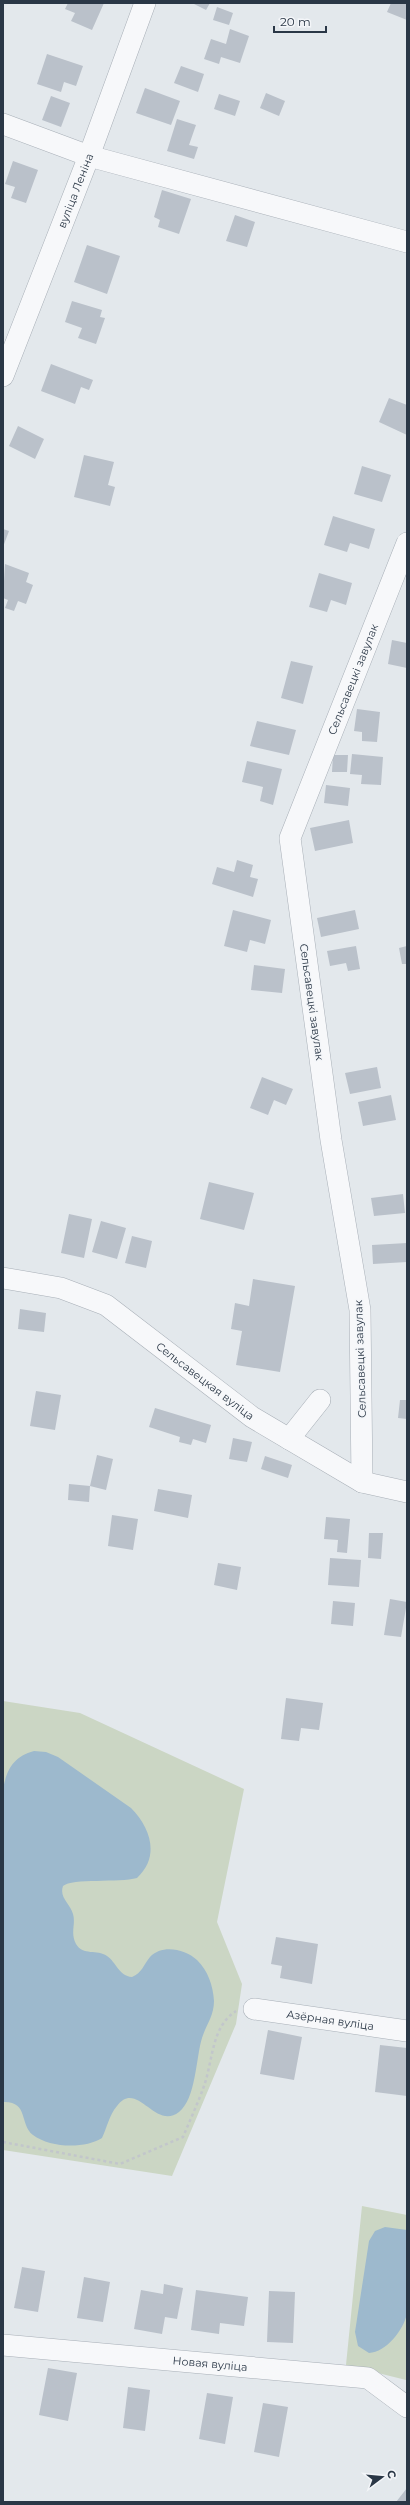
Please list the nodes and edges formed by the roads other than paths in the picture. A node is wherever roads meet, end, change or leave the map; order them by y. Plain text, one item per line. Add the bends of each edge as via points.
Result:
1 (145, 3) edge
2 (3, 124) edge
3 (90, 156) junction
4 (407, 242) edge
5 (3, 376) edge
6 (407, 543) edge
7 (3, 1278) edge
8 (320, 1400) dead end
9 (289, 1439) junction
10 (362, 1482) junction
11 (407, 1492) edge
12 (254, 2009) road end
13 (407, 2031) edge
14 (3, 2345) edge
15 (407, 2408) edge

1 - 3 street, вуліца Леніна
2 - 3 street
3 - 4 street
3 - 5 street, вуліца Леніна
6 - 10 street, Сельсавецкі завулак via 290,838 331,1140 360,1310
7 - 9 street, Сельсавецкая вуліца via 61,1288 106,1305 252,1417
8 - 9 street
9 - 10 street, Сельсавецкая вуліца
10 - 11 street, Сельсавецкая вуліца
12 - 13 street, Азёрная вуліца
14 - 15 street, Новая вуліца via 368,2378

